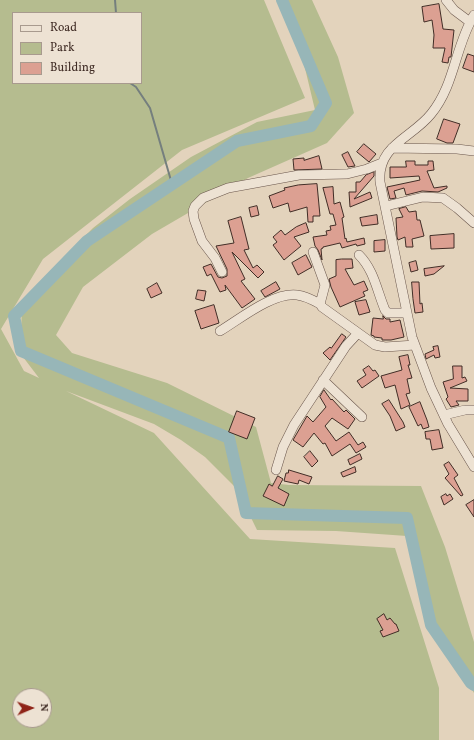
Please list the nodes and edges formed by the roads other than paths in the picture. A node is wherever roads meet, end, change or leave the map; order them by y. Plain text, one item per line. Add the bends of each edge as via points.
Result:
1 (446, 0) edge
2 (472, 19) edge
3 (392, 148) junction
4 (474, 151) edge
5 (382, 162) junction
6 (386, 206) junction
7 (474, 223) edge
8 (313, 252) dead end
9 (359, 255) dead end
10 (222, 272) dead end
11 (320, 304) junction
12 (407, 313) junction
13 (220, 331) dead end
14 (358, 333) junction
15 (415, 345) junction
16 (323, 380) junction
17 (474, 410) edge
18 (444, 416) junction
19 (362, 417) dead end
20 (474, 468) edge
21 (276, 470) dead end

1 - 2 street via 454,10
2 - 3 street via 438,105 430,116
3 - 4 street
3 - 5 street
5 - 6 street via 379,171
5 - 10 street via 347,174 299,175 228,188 203,198 195,206 194,219 202,241
6 - 7 street via 423,197 443,198
6 - 12 street
8 - 11 street via 325,285
9 - 12 street via 374,280 385,310 388,313
11 - 13 street via 292,294 274,298
11 - 14 street
12 - 15 street
14 - 15 street via 375,345
14 - 16 street
15 - 18 street via 430,388
16 - 19 street
16 - 21 street via 294,424
17 - 18 street
18 - 20 street

